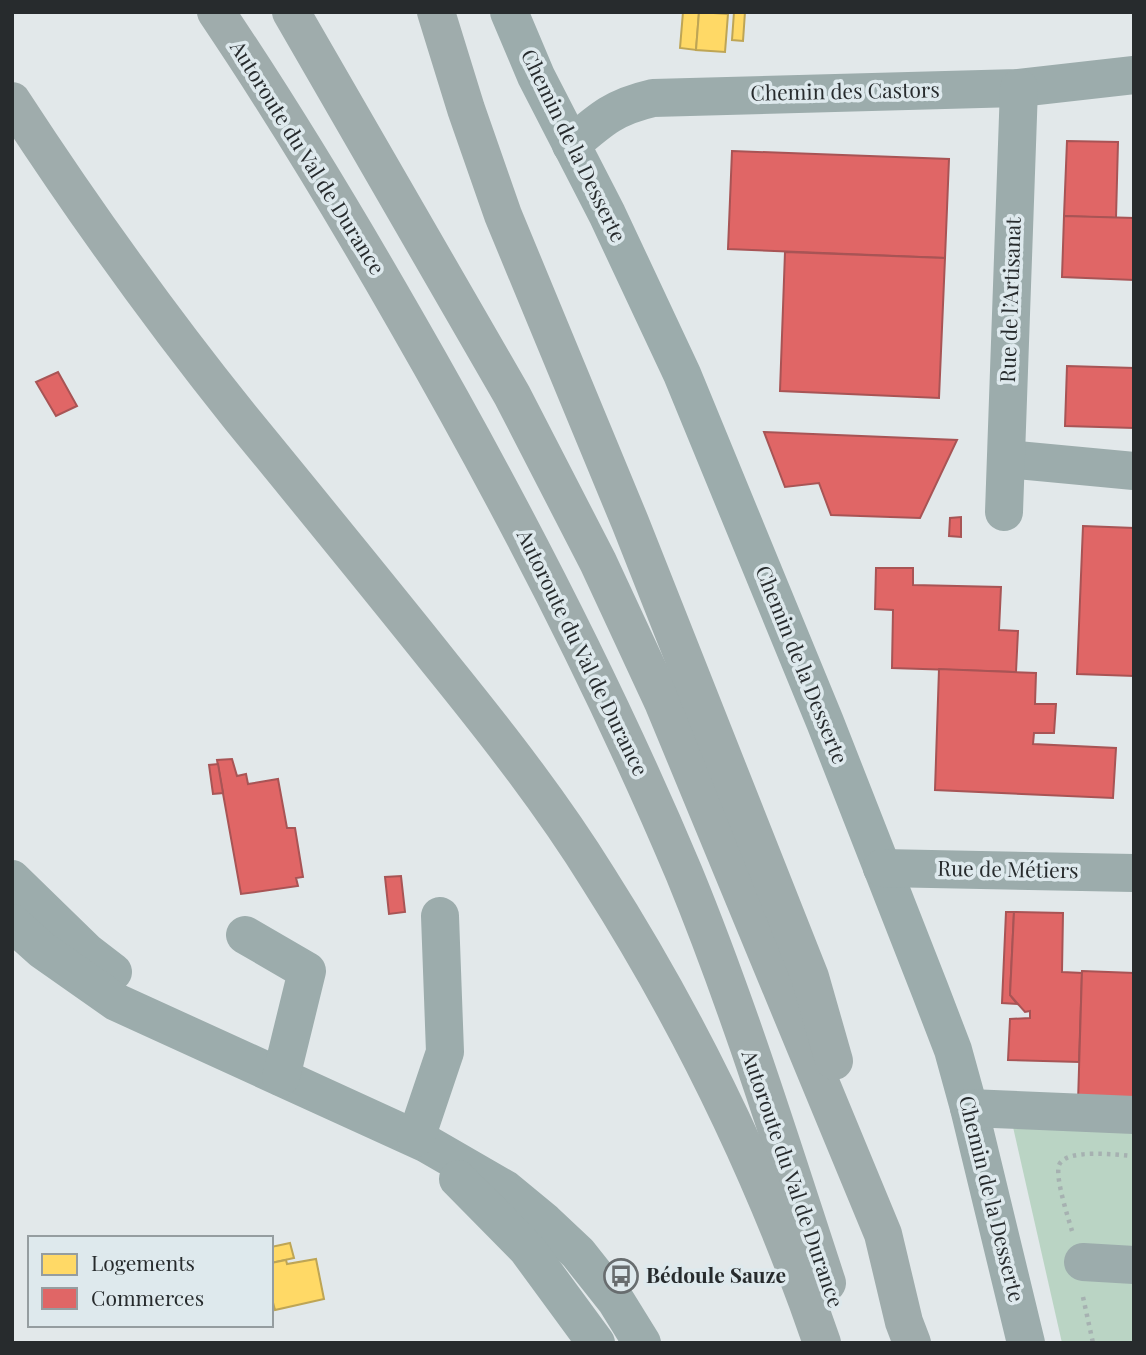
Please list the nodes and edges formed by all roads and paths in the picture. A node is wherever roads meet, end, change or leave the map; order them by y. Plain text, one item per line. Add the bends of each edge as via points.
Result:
1 (216, 12) edge
2 (291, 12) edge
3 (436, 12) edge
4 (509, 12) edge
5 (1134, 75) edge
6 (1019, 88) junction
7 (12, 102) edge
8 (571, 145) junction
9 (1006, 459) junction
10 (1134, 471) edge
11 (1004, 512) dead end
12 (882, 868) junction
13 (1134, 873) edge
14 (12, 880) edge
15 (440, 916) dead end
16 (12, 923) edge
17 (245, 935) dead end
18 (203, 1042) junction
19 (281, 1077) junction
20 (969, 1108) junction
21 (1134, 1115) edge
22 (405, 1133) junction
23 (883, 1234) junction
24 (1083, 1262) dead end
25 (1134, 1265) edge
26 (596, 1343) edge
27 (642, 1343) edge
28 (822, 1343) edge
29 (846, 1343) edge
30 (912, 1343) edge
31 (1026, 1343) edge

1 - 29 highway, Autoroute du Val de Durance via 345,215 467,425 625,735 711,941
2 - 23 highway via 494,362 598,562 663,702
3 - 23 highway via 503,215 810,977
4 - 8 street, Chemin de la Desserte
5 - 6 street, Chemin des Castors
6 - 8 street, Chemin des Castors via 653,98 604,116
6 - 9 street, Rue de l’Artisanat
7 - 28 highway via 159,311 516,759 598,878 714,1083 795,1266
8 - 12 street, Chemin de la Desserte via 682,374
9 - 10 street
9 - 11 street, Rue de l’Artisanat
12 - 13 street, Rue de Métiers
12 - 20 street, Chemin de la Desserte via 953,1050
14 - 18 street via 88,952
15 - 22 street via 445,1052
16 - 18 street via 116,1002
17 - 19 street via 307,971
18 - 19 street
19 - 22 street
20 - 21 street
20 - 31 street, Chemin de la Desserte
22 - 26 street via 527,1249
22 - 27 street via 505,1189 545,1222 578,1253
23 - 30 highway
24 - 25 street

